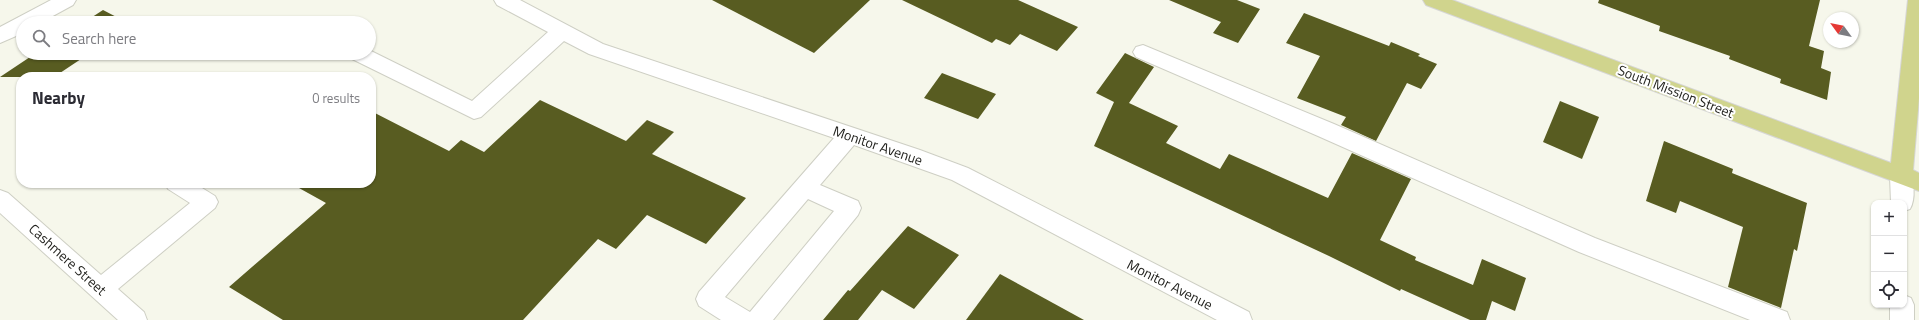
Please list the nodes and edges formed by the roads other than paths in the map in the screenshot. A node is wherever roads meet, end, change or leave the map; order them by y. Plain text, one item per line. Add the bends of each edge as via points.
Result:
1 (66, 0) edge
2 (504, 0) edge
3 (1433, 0) edge
4 (1918, 0) edge
5 (37, 16) edge
6 (16, 27) edge
7 (562, 32) junction
8 (0, 36) edge
9 (1143, 52) dead end
10 (371, 60) edge
11 (850, 135) junction
12 (1910, 179) edge
13 (804, 187) junction
14 (184, 188) edge
15 (0, 199) edge
16 (1903, 200) edge
17 (101, 289) junction
18 (1902, 308) edge
19 (135, 320) edge
20 (742, 320) edge
21 (758, 320) edge
22 (1240, 320) edge
23 (1778, 320) edge
24 (1902, 320) edge

1 - 5 street
2 - 7 street, Monitor Avenue
3 - 12 main road, South Mission Street
4 - 12 main road
6 - 8 street
7 - 10 street via 474,111
7 - 11 street, Monitor Avenue via 596,49
9 - 23 street via 1587,245
11 - 13 street
11 - 22 street, Monitor Avenue via 960,174
12 - 16 street
13 - 20 street via 708,299
13 - 21 street via 850,208
14 - 17 street via 207,202
15 - 17 street, Cashmere Street
17 - 19 street, Cashmere Street
18 - 24 street

